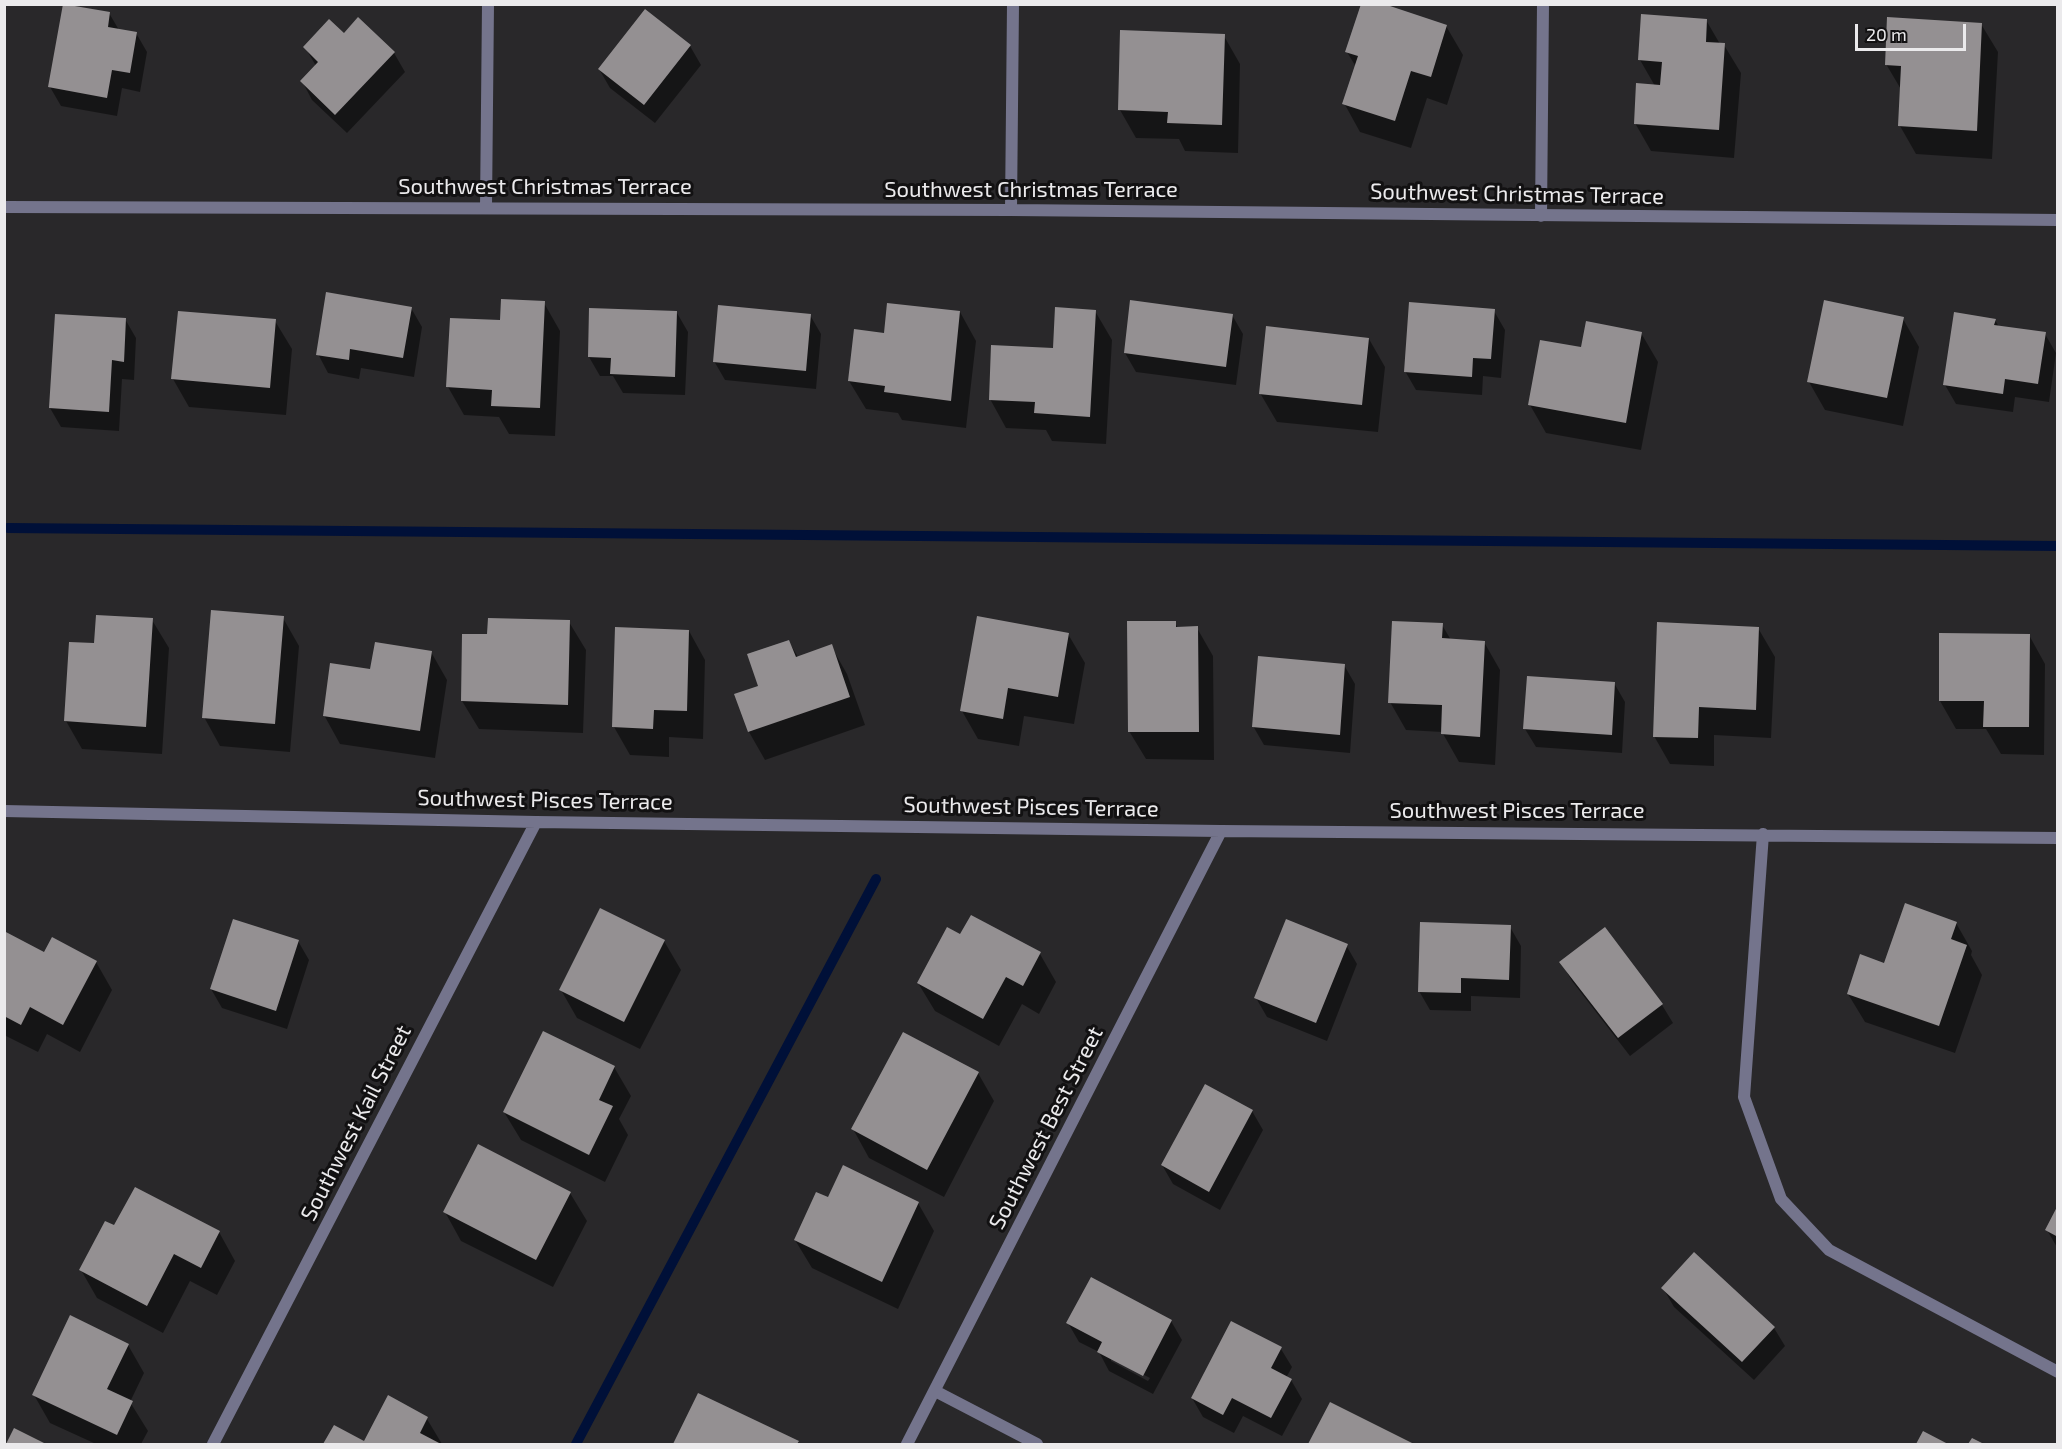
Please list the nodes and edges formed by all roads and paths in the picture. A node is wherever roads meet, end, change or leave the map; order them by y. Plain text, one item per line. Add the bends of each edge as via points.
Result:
1 (488, 4) edge
2 (1013, 4) edge
3 (1543, 4) edge
4 (4, 207) edge
5 (486, 207) junction
6 (1011, 210) junction
7 (1541, 216) junction
8 (2058, 220) edge
9 (4, 811) edge
10 (536, 822) junction
11 (1221, 831) junction
12 (1764, 834) junction
13 (2058, 838) edge
14 (2058, 1372) edge
15 (935, 1391) junction
16 (213, 1444) edge
17 (907, 1444) edge
18 (1037, 1444) edge

1 - 5 street
2 - 6 street
3 - 7 street
4 - 5 street, Southwest Christmas Terrace
5 - 6 street, Southwest Christmas Terrace
6 - 7 street, Southwest Christmas Terrace
7 - 8 street, Southwest Christmas Terrace
9 - 10 street, Southwest Pisces Terrace
10 - 11 street, Southwest Pisces Terrace
10 - 16 street, Southwest Kail Street
11 - 12 street, Southwest Pisces Terrace
11 - 15 street, Southwest Best Street
12 - 13 street, Southwest Pisces Terrace
12 - 14 street via 1744,1097 1781,1199 1829,1250
15 - 17 street, Southwest Best Street
15 - 18 street

